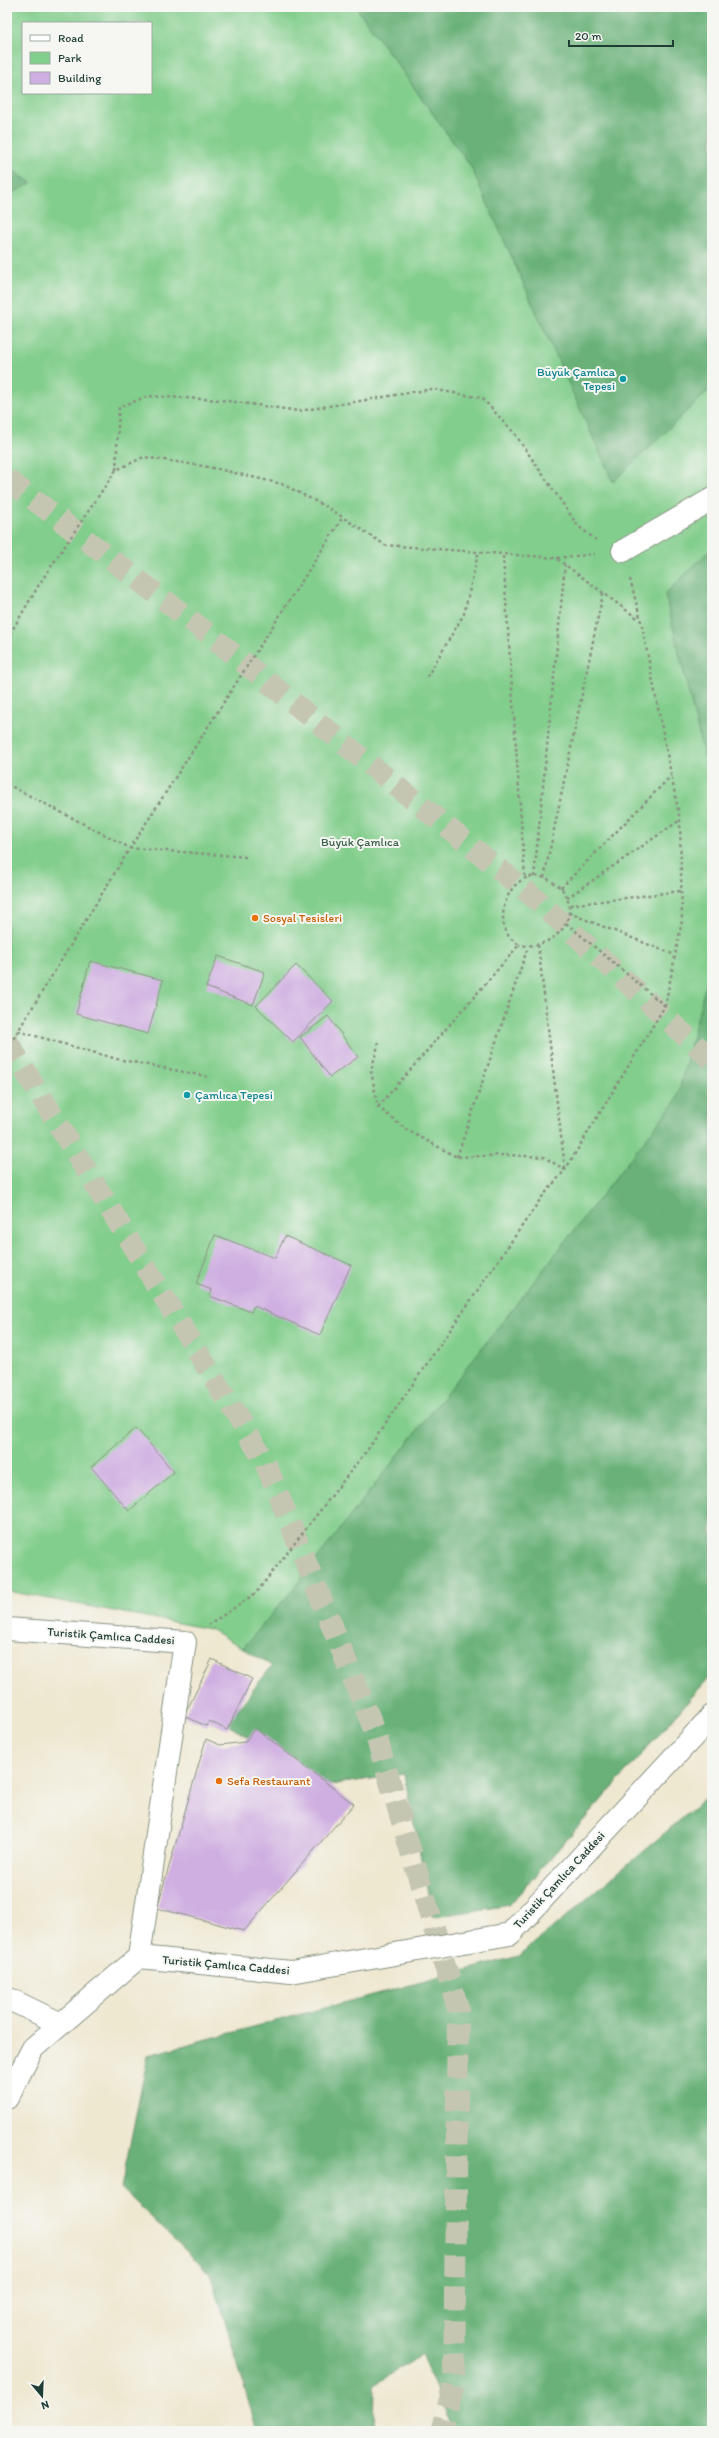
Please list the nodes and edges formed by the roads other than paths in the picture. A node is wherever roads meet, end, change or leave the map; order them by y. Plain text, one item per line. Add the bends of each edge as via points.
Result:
1 (712, 499) edge
2 (617, 551) road end
3 (7, 1629) edge
4 (712, 1716) edge
5 (139, 1957) junction
6 (7, 1998) edge
7 (61, 2024) junction
8 (33, 2048) junction
9 (7, 2059) edge
10 (7, 2098) edge

1 - 2 street
3 - 5 street, Turistik Çamlıca Caddesi via 185,1642
4 - 5 street, Turistik Çamlıca Caddesi via 510,1934 291,1972
5 - 7 street
6 - 7 street
7 - 8 street
8 - 9 street
8 - 10 street

